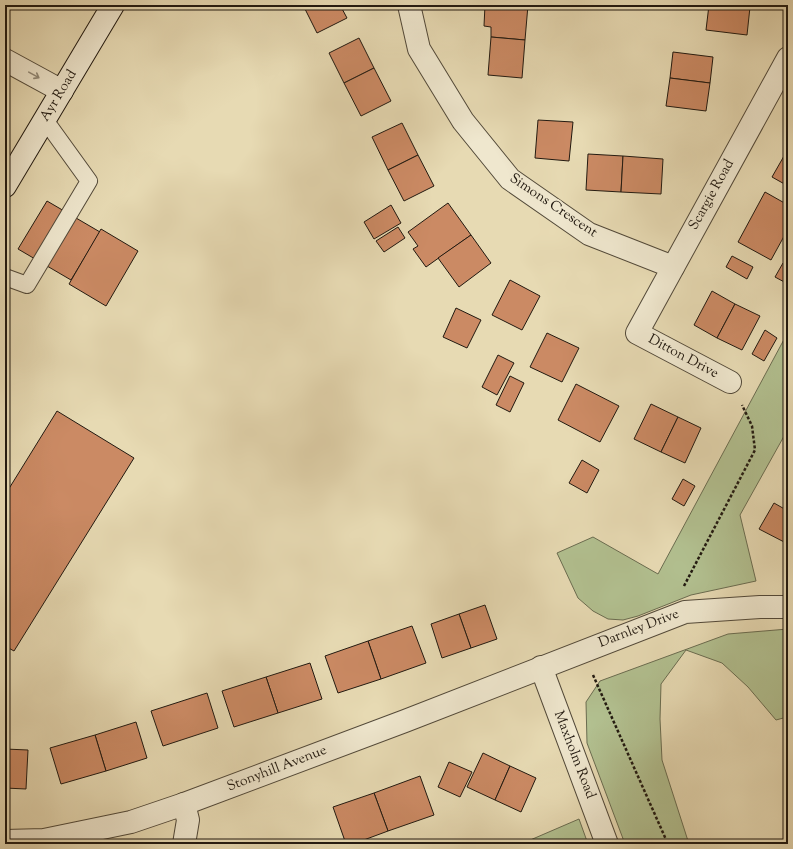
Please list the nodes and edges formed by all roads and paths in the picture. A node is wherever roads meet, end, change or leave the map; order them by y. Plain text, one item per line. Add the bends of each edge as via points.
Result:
1 (113, 5) edge
2 (408, 5) edge
3 (788, 58) edge
4 (5, 60) edge
5 (62, 91) junction
6 (45, 120) junction
7 (5, 186) edge
8 (673, 267) junction
9 (5, 277) edge
10 (637, 333) joint
11 (730, 382) joint
12 (788, 608) edge
13 (685, 612) junction
14 (582, 651) junction
15 (541, 667) junction
16 (184, 804) junction
17 (6, 842) edge
18 (184, 844) edge
19 (607, 844) edge
20 (668, 844) edge

1 - 5 street, Ayr Road
2 - 8 street, Simons Crescent via 419,49 464,122 510,179 589,234
3 - 8 street, Scargie Road
4 -> 5 street
5 - 6 street, Ayr Road
6 - 7 street, Ayr Road
6 - 9 lane via 89,181 27,285
8 - 10 street, Scargie Road
10 - 11 street, Ditton Drive
11 - 13 path via 752,426 755,450 681,592
12 - 13 street, Darnley Drive via 760,607
13 - 14 street, Darnley Drive
14 - 15 street, Darnley Drive
14 - 20 path
15 - 16 street, Stonyhill Avenue
15 - 19 street, Maxholm Road
16 - 17 street, Stonyhill Avenue via 131,822 95,830 44,840
16 - 18 street via 188,820

